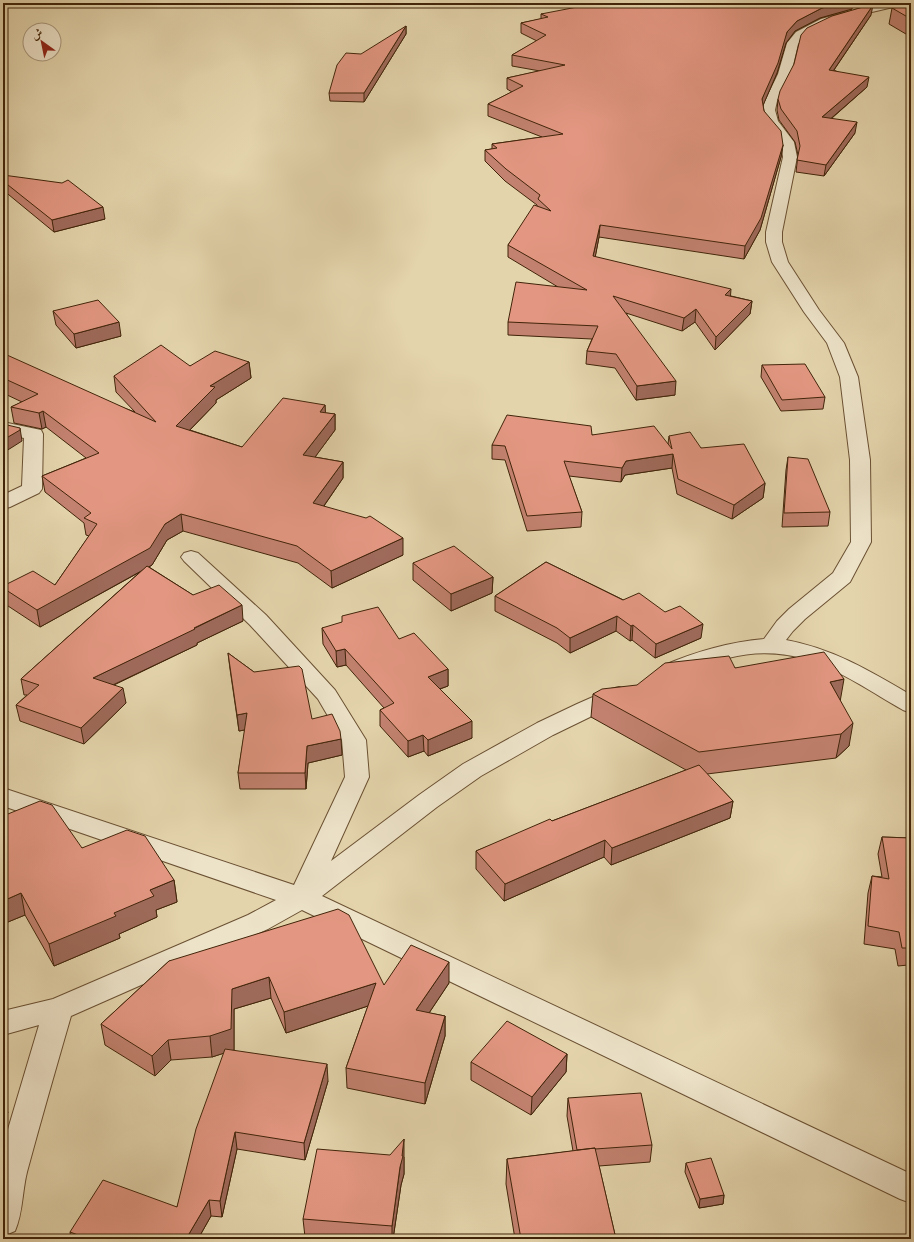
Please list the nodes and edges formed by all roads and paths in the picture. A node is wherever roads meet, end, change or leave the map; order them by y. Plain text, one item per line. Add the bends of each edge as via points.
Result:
1 (898, 3) edge
2 (3, 428) edge
3 (3, 502) edge
4 (191, 557) dead end
5 (771, 646) junction
6 (911, 705) edge
7 (3, 797) edge
8 (301, 898) junction
9 (59, 1009) junction
10 (3, 1024) edge
11 (911, 1189) edge
12 (3, 1221) edge

1 - 5 street via 838,17 818,24 804,33 793,42 784,77 769,105 768,114 786,138 790,148 774,232 775,247 780,262 835,343 849,377 860,460 861,542 842,577 797,614
2 - 3 street via 34,434 32,489
4 - 8 street via 258,620 327,695 354,740 357,777
5 - 6 street via 797,649 825,658
5 - 8 street via 714,653 545,729 472,770
7 - 8 street
8 - 9 street via 258,922
8 - 11 street
9 - 10 street
9 - 12 street via 29,1106 10,1178

